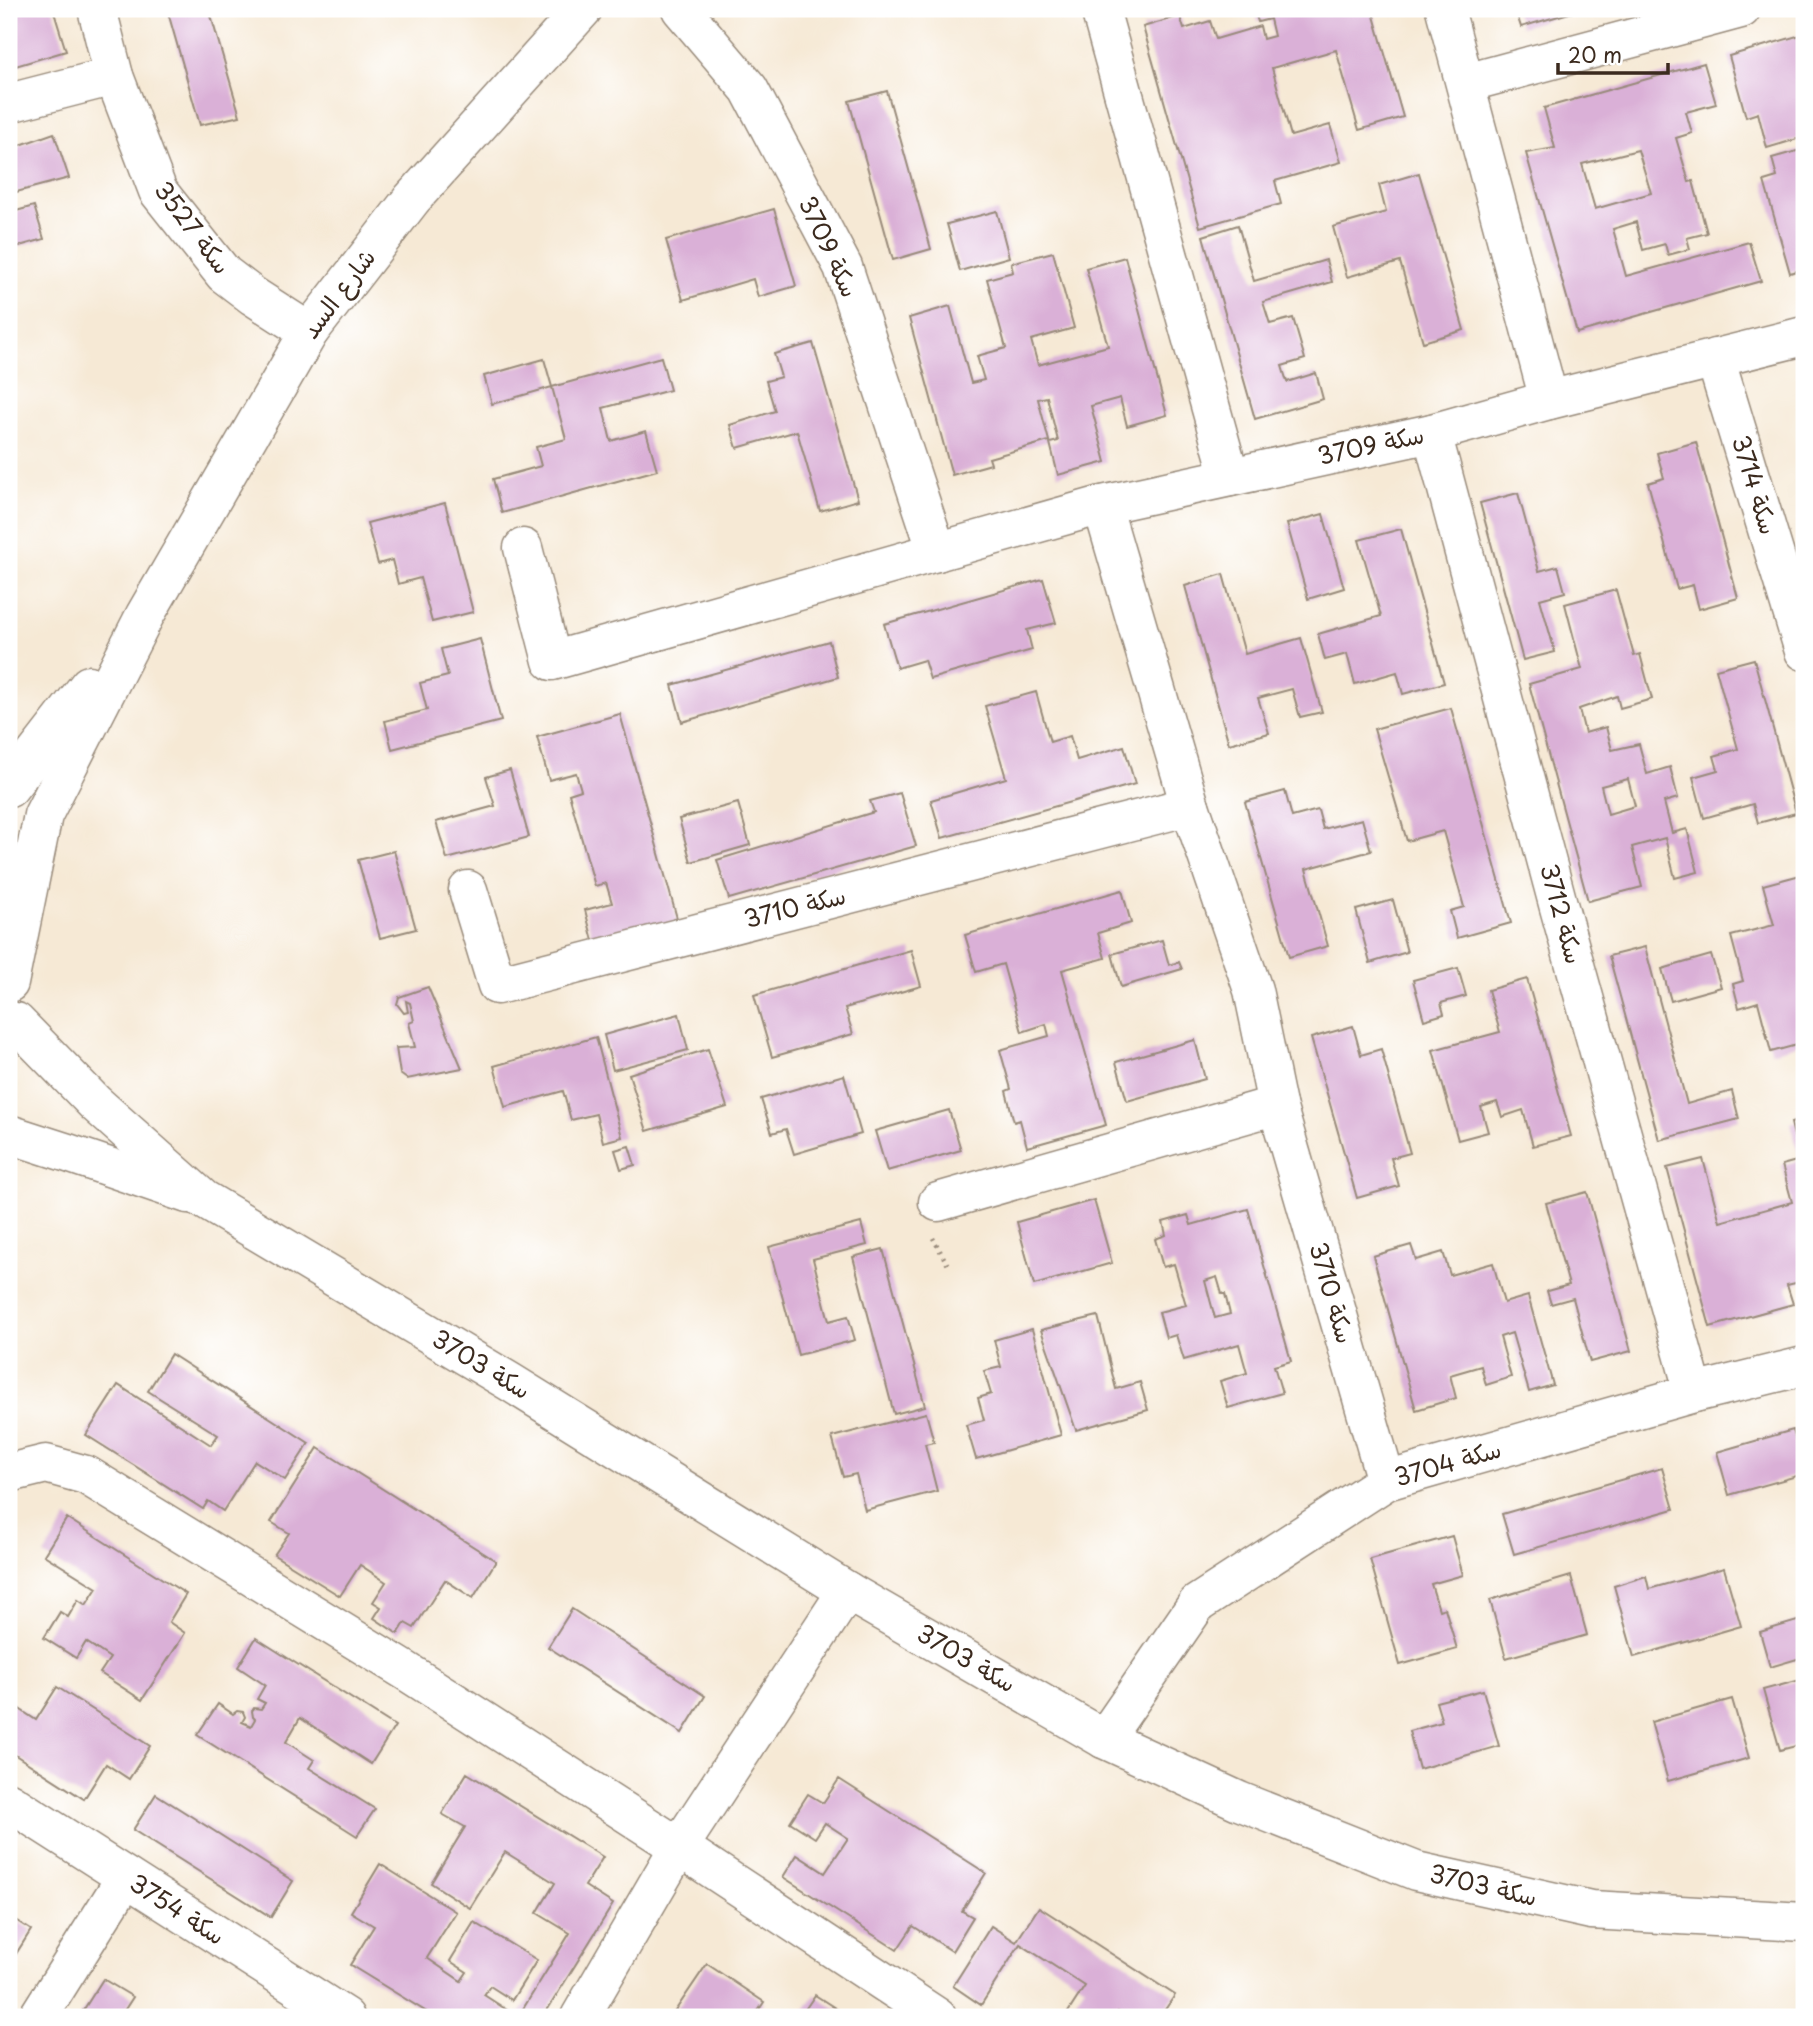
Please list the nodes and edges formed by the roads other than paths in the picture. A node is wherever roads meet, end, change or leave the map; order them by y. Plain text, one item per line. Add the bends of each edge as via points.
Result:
1 (97, 9) edge
2 (583, 9) edge
3 (681, 9) edge
4 (1100, 9) edge
5 (1445, 9) edge
6 (1741, 9) edge
7 (114, 76) junction
8 (1466, 83) junction
9 (9, 103) edge
10 (309, 332) junction
11 (1804, 336) edge
12 (1715, 358) junction
13 (1549, 400) junction
14 (1432, 433) junction
15 (1230, 477) junction
16 (1102, 505) junction
17 (523, 548) dead end
18 (937, 552) junction
19 (145, 615) junction
20 (1804, 651) edge
21 (9, 788) edge
22 (1190, 806) junction
23 (468, 890) dead end
24 (9, 983) edge
25 (16, 1021) junction
26 (9, 1061) edge
27 (1277, 1105) junction
28 (9, 1134) edge
29 (203, 1199) junction
30 (938, 1202) dead end
31 (1804, 1366) edge
32 (1694, 1393) junction
33 (9, 1473) edge
34 (1386, 1481) junction
35 (847, 1591) junction
36 (1104, 1739) junction
37 (9, 1802) edge
38 (679, 1847) junction
39 (126, 1877) junction
40 (1804, 1922) edge
41 (38, 2017) edge
42 (345, 2017) edge
43 (580, 2017) edge
44 (937, 2017) edge

1 - 7 street, سكة 3527
2 - 10 street, شارع السد via 412,199
3 - 18 street, سكة 3709 via 750,89 843,267
4 - 15 street
5 - 8 street
6 - 8 street
7 - 9 street
7 - 10 street, سكة 3527 via 158,191 224,274
8 - 13 street
10 - 19 street, شارع السد
11 - 12 street, سكة 3709
12 - 13 street, سكة 3709
12 - 20 street, سكة 3714
13 - 14 street, سكة 3709
14 - 15 street, سكة 3709
14 - 32 street, سكة 3712
15 - 16 street, سكة 3709
16 - 18 street, سكة 3709
16 - 22 street, سكة 3710
17 - 18 street, سكة 3709 via 552,661
19 - 21 street, شارع السد
19 - 24 street, شارع السد via 43,815
22 - 23 street, سكة 3710 via 497,985
22 - 27 street, سكة 3710 via 1253,990
24 - 25 street
25 - 26 street
25 - 29 street, سكة 3703 via 95,1103
27 - 30 street
27 - 34 street, سكة 3710
28 - 29 street, سكة 3703
29 - 35 street, سكة 3703
31 - 32 street, سكة 3704
32 - 34 street, سكة 3704
33 - 38 street via 46,1464 86,1475 406,1671
34 - 36 street, سكة 3704 via 1197,1604
35 - 36 street, سكة 3703
35 - 38 street
36 - 40 street, سكة 3703 via 1239,1801 1416,1871 1591,1910
37 - 39 street, سكة 3754
38 - 43 street
38 - 44 street
39 - 41 street
39 - 42 street, سكة 3754

